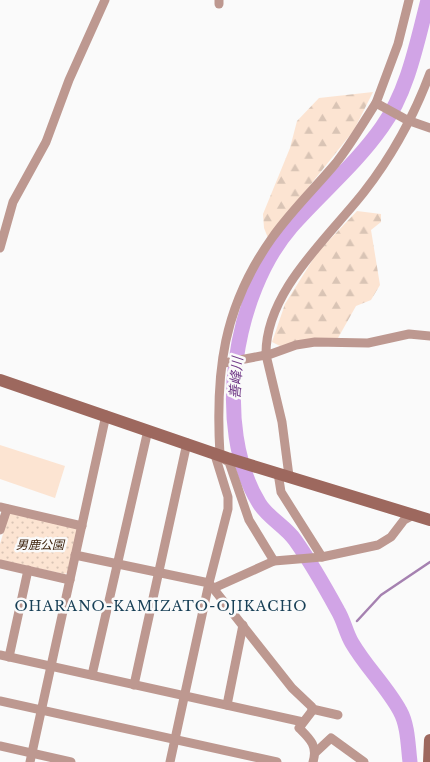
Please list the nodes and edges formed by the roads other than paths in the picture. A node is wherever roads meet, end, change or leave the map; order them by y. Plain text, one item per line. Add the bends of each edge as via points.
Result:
1 (105, 0) edge
2 (410, 0) edge
3 (430, 73) edge
4 (377, 104) junction
5 (408, 120) junction
6 (430, 128) edge
7 (0, 248) edge
8 (430, 336) edge
9 (264, 355) junction
10 (224, 363) dead end
11 (0, 380) edge
12 (106, 415) junction
13 (148, 430) junction
14 (187, 443) junction
15 (221, 455) junction
16 (280, 473) junction
17 (3, 508) edge
18 (415, 514) junction
19 (430, 520) edge
20 (82, 526) junction
21 (0, 530) edge
22 (76, 555) junction
23 (322, 557) junction
24 (276, 562) junction
25 (0, 564) edge
26 (117, 564) junction
27 (28, 570) junction
28 (158, 572) junction
29 (70, 580) junction
30 (212, 586) junction
31 (244, 625) junction
32 (5, 656) edge
33 (51, 666) junction
34 (92, 675) junction
35 (134, 685) junction
36 (184, 696) junction
37 (0, 701) edge
38 (227, 705) junction
39 (312, 709) junction
40 (41, 710) junction
41 (338, 715) dead end
42 (303, 722) junction
43 (175, 740) junction
44 (430, 740) edge
45 (0, 746) edge
46 (316, 752) junction
47 (31, 758) edge
48 (71, 762) edge
49 (170, 762) edge
50 (277, 762) edge
51 (313, 762) edge
52 (364, 762) edge
53 (429, 762) edge

1 - 7 street via 69,80 46,142 13,202
2 - 4 street
3 - 5 street
4 - 5 street
4 - 15 street via 336,163 274,236 243,290 222,354 219,403
5 - 6 street
5 - 9 street via 391,154 364,192 296,274 276,312
8 - 9 street via 409,334 368,343 315,342
9 - 10 street
9 - 16 street via 282,422
11 - 12 street
12 - 13 street
12 - 20 street
13 - 14 street
13 - 26 street
14 - 15 street
14 - 28 street
15 - 16 street
15 - 24 street via 228,462 249,520
15 - 30 street via 228,509
16 - 18 street
16 - 23 street via 281,492
17 - 20 street
17 - 21 street
18 - 19 street
18 - 23 street via 378,545
20 - 22 street
22 - 26 street
22 - 29 street
23 - 24 street
24 - 30 street
25 - 27 street
26 - 28 street
26 - 34 street
27 - 29 street
27 - 32 street
28 - 30 street
28 - 35 street
29 - 33 street
30 - 31 street
30 - 36 street
31 - 38 street
31 - 39 street
32 - 33 street
33 - 34 street
33 - 40 street
34 - 35 street
35 - 36 street
36 - 38 street
36 - 43 street
37 - 40 street
38 - 42 street
39 - 41 street
39 - 42 street
40 - 43 street
40 - 47 street
42 - 46 street via 299,728 313,743
43 - 49 street
43 - 50 street
44 - 53 street
45 - 47 street
46 - 51 street
46 - 52 street via 331,738
47 - 48 street

